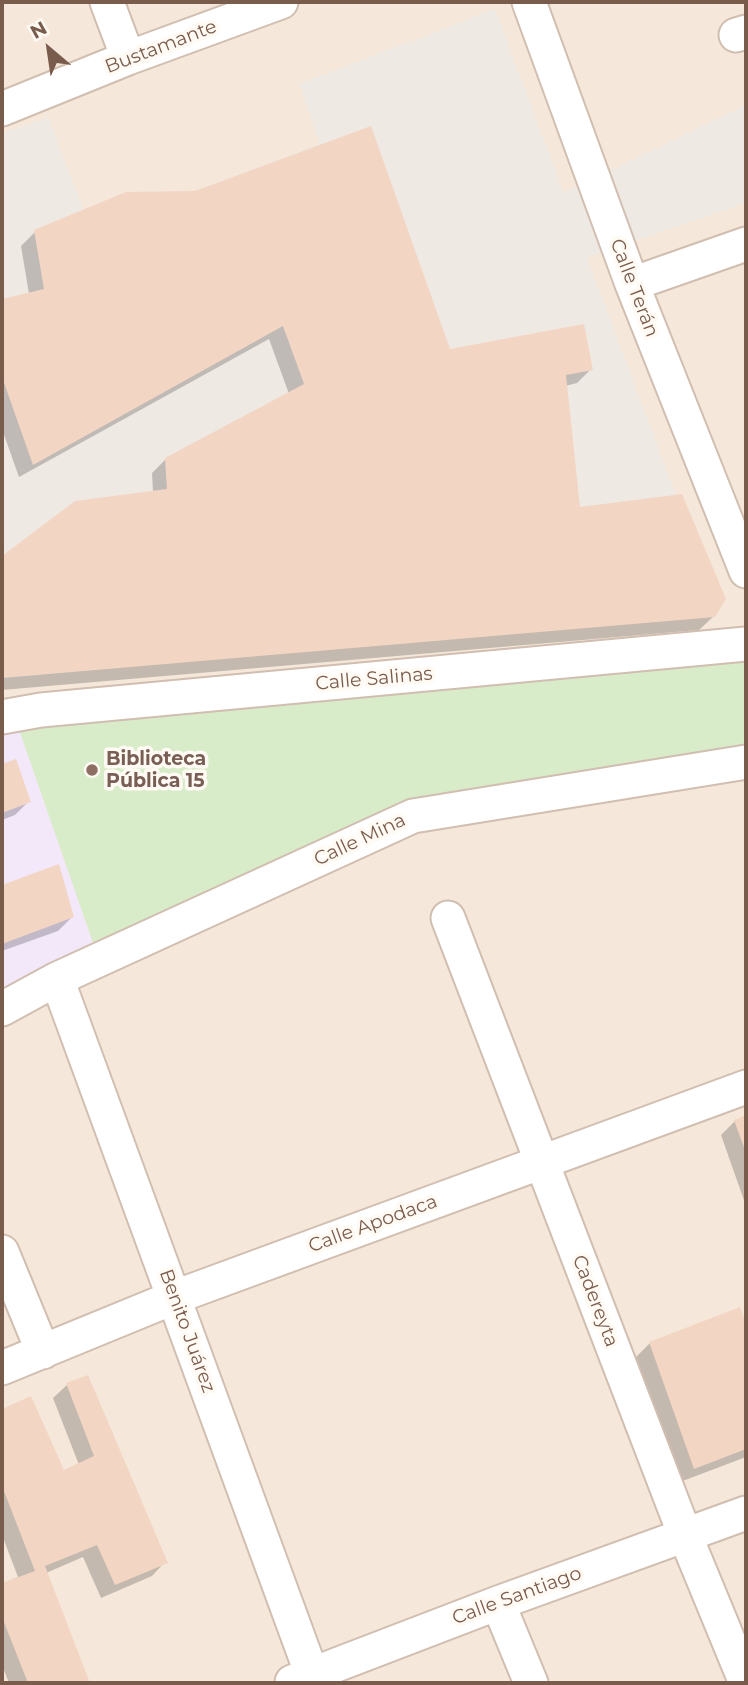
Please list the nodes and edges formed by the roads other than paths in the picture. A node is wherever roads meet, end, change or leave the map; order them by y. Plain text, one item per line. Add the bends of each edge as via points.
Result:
1 (107, 2) edge
2 (281, 2) edge
3 (530, 2) edge
4 (128, 58) junction
5 (2, 109) edge
6 (746, 244) edge
7 (632, 284) junction
8 (746, 571) edge
9 (746, 644) edge
10 (2, 717) edge
11 (746, 762) edge
12 (448, 918) dead end
13 (57, 979) junction
14 (2, 1009) edge
15 (746, 1087) edge
16 (541, 1163) junction
17 (2, 1252) edge
18 (175, 1297) junction
19 (43, 1352) junction
20 (2, 1368) edge
21 (746, 1513) edge
22 (685, 1535) junction
23 (498, 1603) junction
24 (305, 1680) edge
25 (531, 1683) edge
26 (746, 1683) edge

1 - 4 street
2 - 4 street, Bustamante
3 - 7 street, Calle Terán
4 - 5 street, Bustamante
6 - 7 street
7 - 8 street, Calle Terán
9 - 10 street, Calle Salinas
11 - 13 street, Calle Mina via 413,816
12 - 16 street, Cadereyta
13 - 14 street, Calle Mina
13 - 18 street, Benito Juárez
15 - 16 street, Calle Apodaca
16 - 18 street, Calle Apodaca
16 - 22 street, Cadereyta
17 - 19 street
18 - 19 street, Calle Apodaca
18 - 24 street, Benito Juárez
19 - 20 street, Calle Apodaca
21 - 22 street, Calle Santiago
22 - 23 street, Calle Santiago
22 - 26 street, Cadereyta
23 - 24 street, Calle Santiago
23 - 25 street

